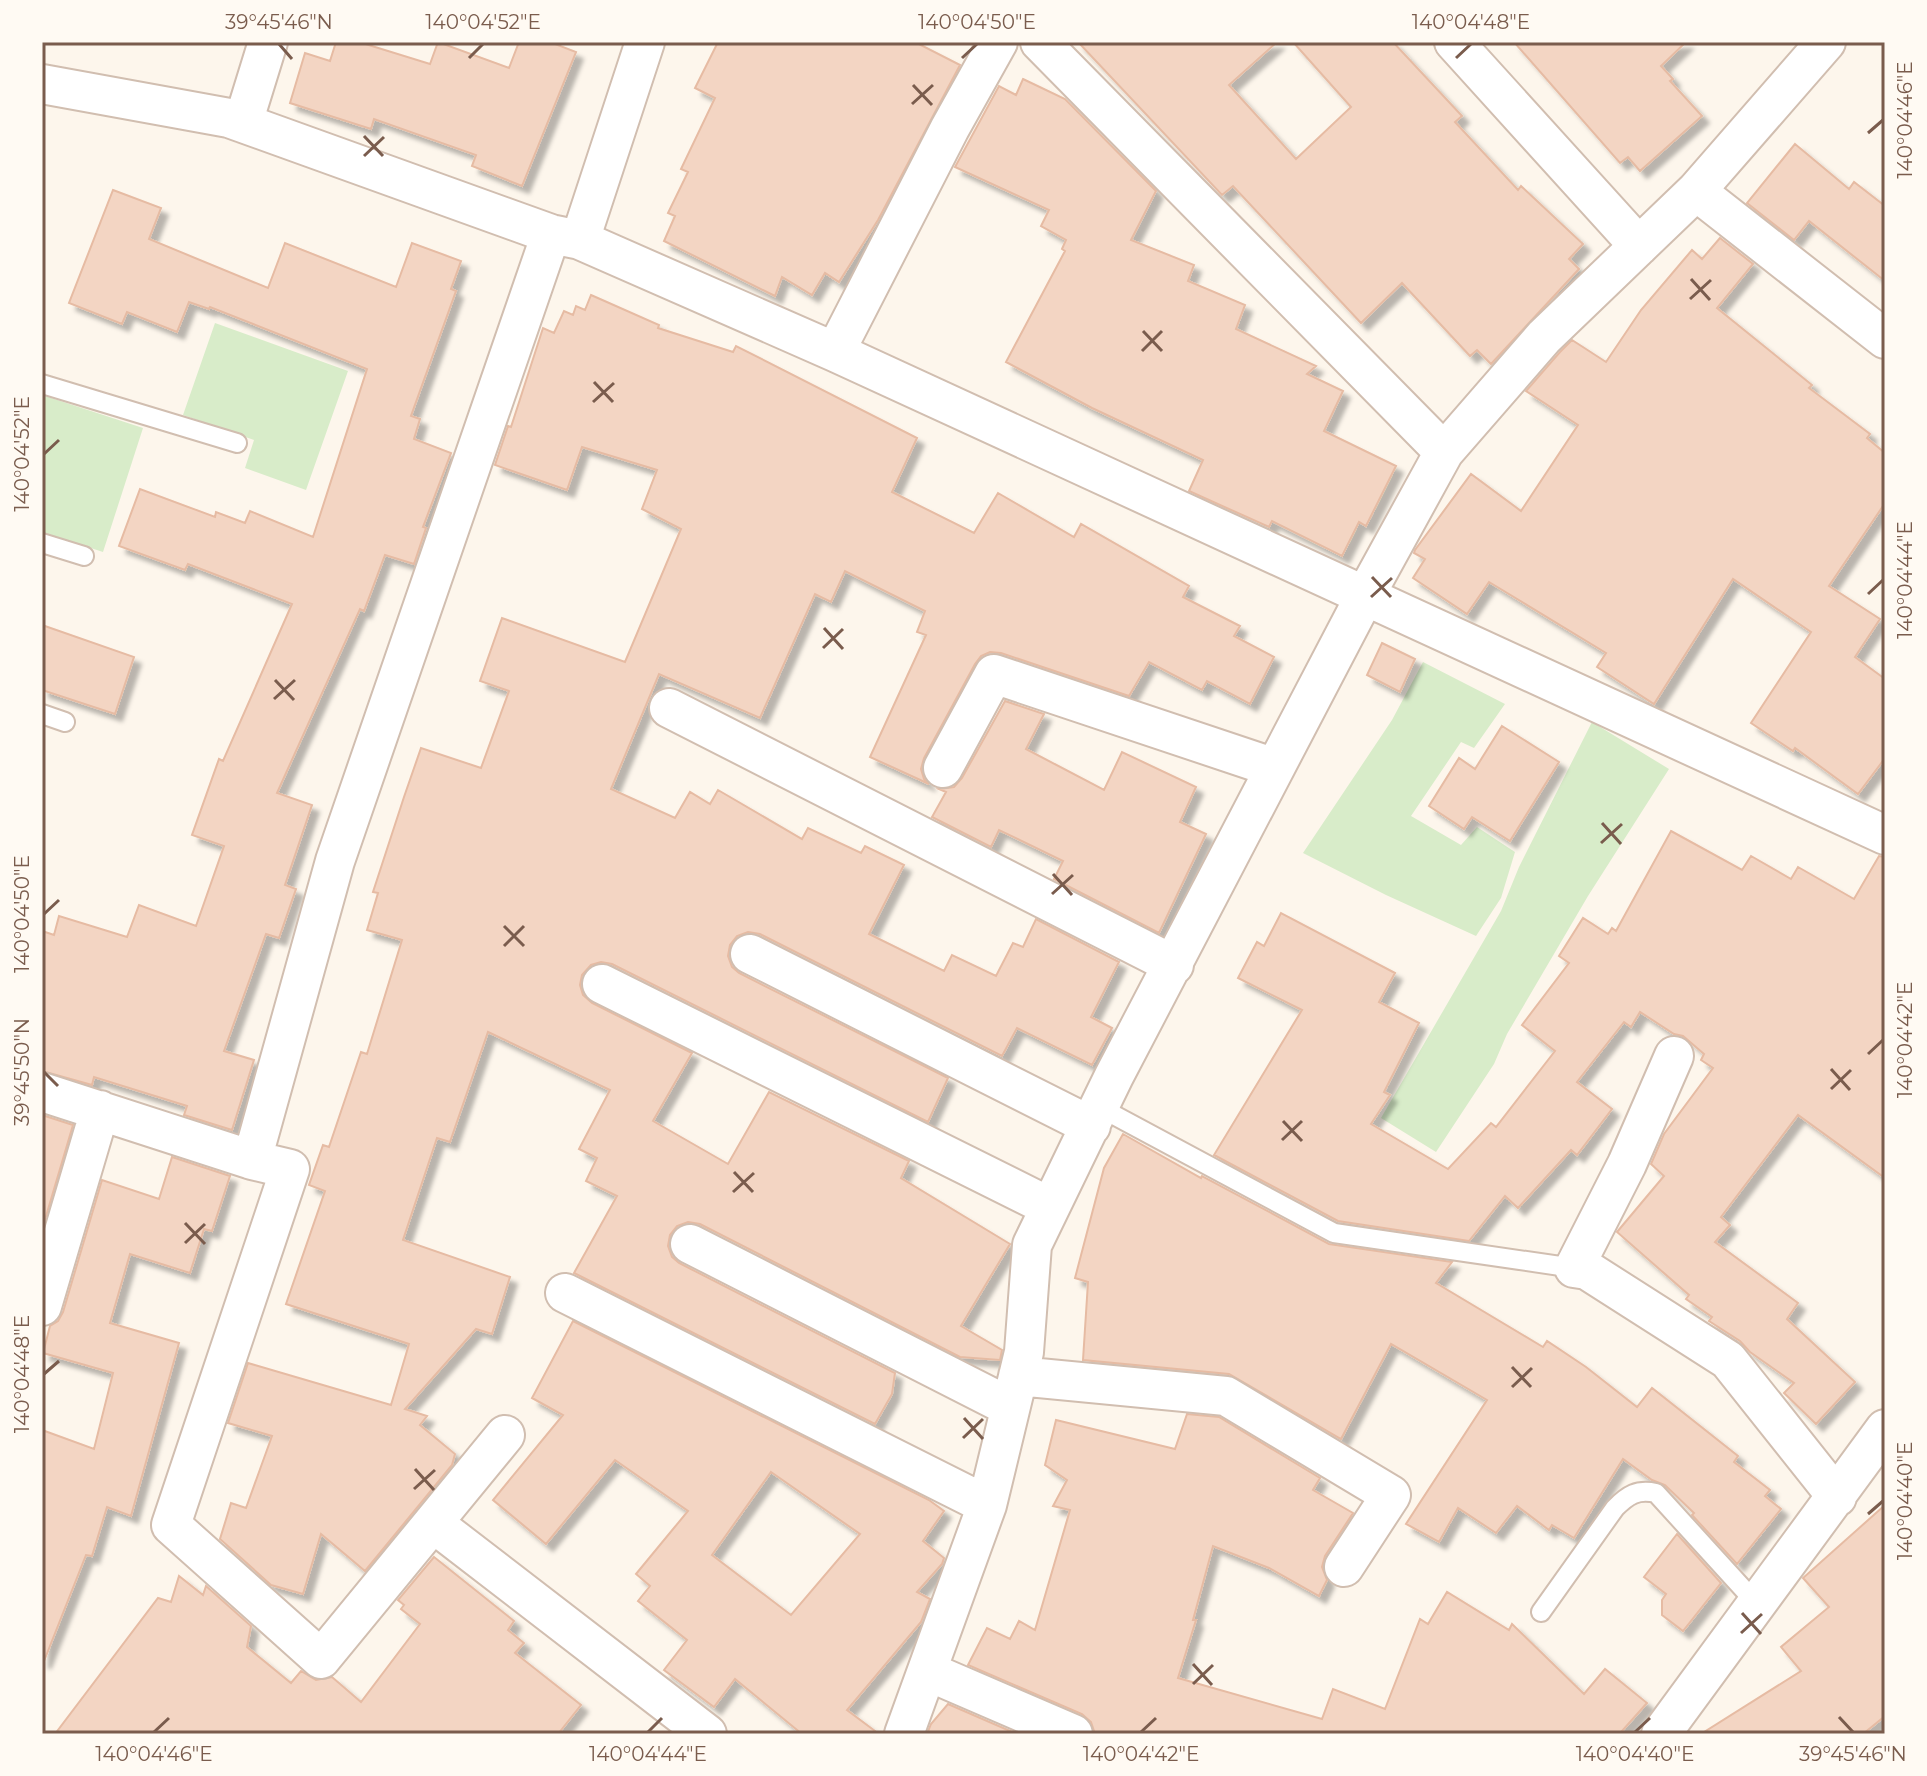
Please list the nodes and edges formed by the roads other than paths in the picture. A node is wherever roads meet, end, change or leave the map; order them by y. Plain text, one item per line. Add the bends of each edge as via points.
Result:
1 (268, 42) edge
2 (645, 42) edge
3 (998, 42) edge
4 (1040, 42) edge
5 (1454, 42) edge
6 (1826, 42) edge
7 (42, 84) edge
8 (243, 123) junction
9 (1696, 191) junction
10 (565, 237) junction
11 (1639, 246) junction
12 (1885, 339) edge
13 (835, 352) junction
14 (42, 384) edge
15 (237, 443) dead end
16 (1444, 452) junction
17 (42, 543) edge
18 (84, 556) dead end
19 (1366, 594) junction
20 (669, 708) dead end
21 (42, 714) edge
22 (65, 722) dead end
23 (943, 768) dead end
24 (1275, 768) junction
25 (1885, 835) edge
26 (750, 954) dead end
27 (1174, 965) junction
28 (602, 984) dead end
29 (1674, 1056) dead end
30 (42, 1092) edge
31 (100, 1110) junction
32 (1095, 1116) junction
33 (252, 1160) junction
34 (1050, 1207) junction
35 (690, 1244) dead end
36 (1574, 1268) junction
37 (565, 1293) dead end
38 (42, 1306) edge
39 (1014, 1392) junction
40 (1885, 1429) edge
41 (505, 1435) dead end
42 (1837, 1497) junction
43 (987, 1505) junction
44 (433, 1523) junction
45 (1344, 1567) dead end
46 (1757, 1604) junction
47 (1541, 1612) dead end
48 (927, 1671) junction
49 (1670, 1729) edge
50 (707, 1734) edge
51 (904, 1734) edge
52 (1073, 1734) edge

1 - 8 street
2 - 10 street
3 - 13 street
4 - 16 street
5 - 11 street
6 - 9 street
7 - 8 street
8 - 10 street
9 - 11 street
9 - 12 street
10 - 13 street
10 - 33 street via 335,861
11 - 16 street via 1544,337
13 - 19 street
14 - 15 lane
16 - 19 street
17 - 18 lane
19 - 24 street
19 - 25 street
20 - 27 street
21 - 22 lane
23 - 24 street via 994,674
24 - 27 street
26 - 32 street
27 - 32 street
28 - 34 street
29 - 36 street
30 - 31 street
31 - 33 street
31 - 38 street
32 - 34 street
32 - 36 lane via 1334,1233
33 - 44 street via 290,1169 171,1525 321,1659
34 - 39 street via 1032,1245 1024,1352
35 - 39 street
36 - 42 street via 1587,1270 1728,1360
37 - 43 street
39 - 43 street
39 - 45 street via 1226,1396 1391,1495
40 - 42 street
41 - 44 street
42 - 46 street
43 - 48 street
44 - 50 street
46 - 47 lane via 1656,1493 1643,1490 1615,1508
46 - 49 street
48 - 51 street
48 - 52 street

